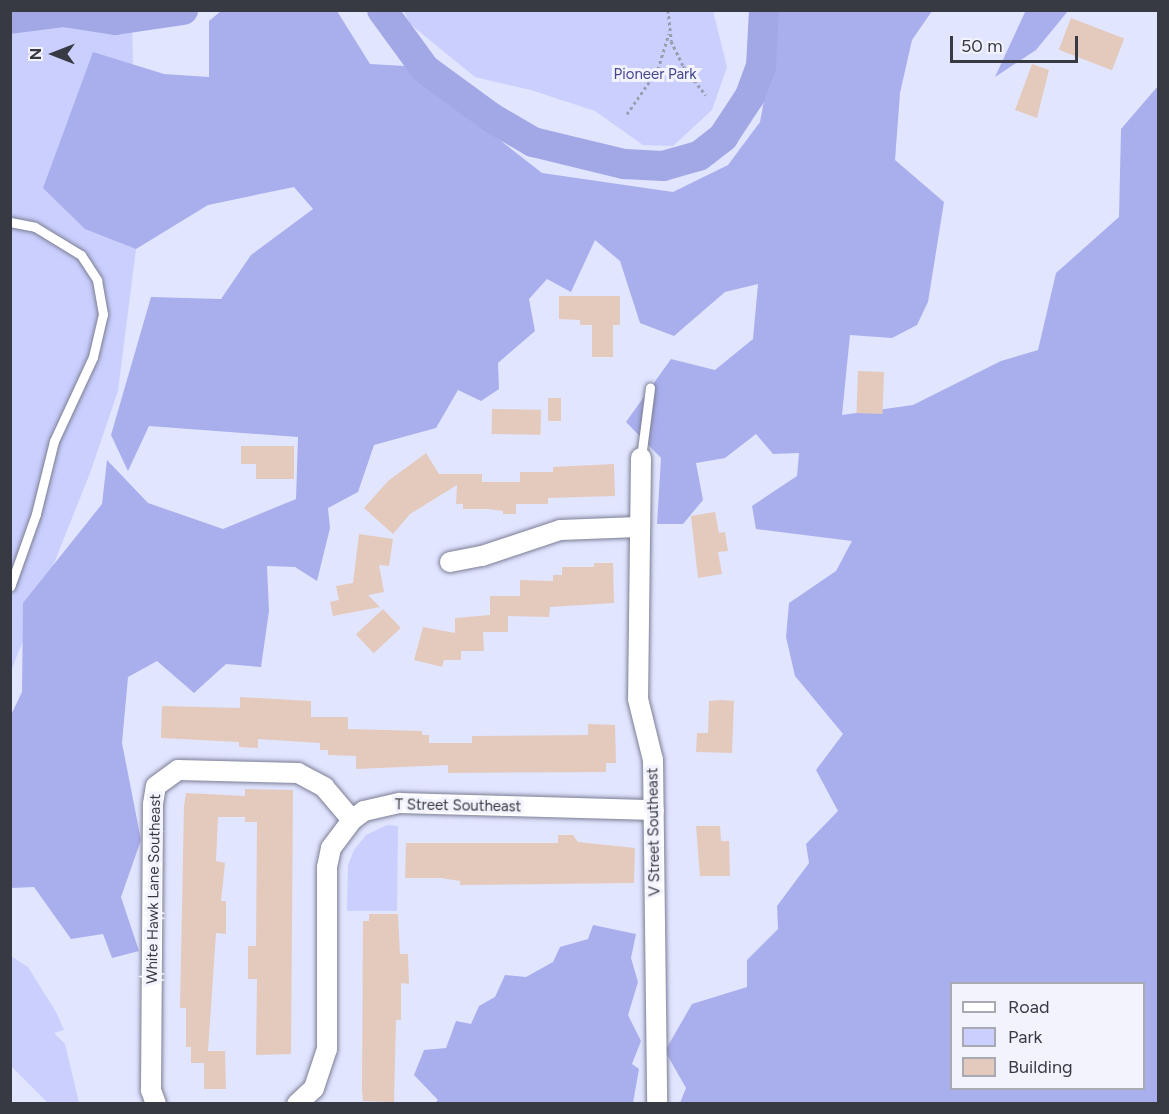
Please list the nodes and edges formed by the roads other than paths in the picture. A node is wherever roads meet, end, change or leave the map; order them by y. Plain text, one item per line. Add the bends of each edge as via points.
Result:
1 (10, 222) edge
2 (650, 388) dead end
3 (641, 458) joint
4 (638, 527) junction
5 (450, 562) dead end
6 (10, 586) edge
7 (654, 810) junction
8 (352, 820) junction
9 (156, 1104) edge
10 (297, 1104) edge
11 (657, 1104) edge

1 - 6 lane via 35,227 81,255 97,279 103,314 93,357 54,441 36,514
2 - 3 lane
3 - 4 street, V Street Southeast
4 - 5 street via 560,530 482,556
4 - 7 street, V Street Southeast via 638,699 653,760
7 - 8 street, T Street Southeast via 400,803 364,811
7 - 11 street, V Street Southeast
8 - 9 street, White Hawk Lane Southeast via 324,787 298,773 178,770 156,786 151,1090
8 - 10 street, T Street Southeast via 331,848 327,867 327,1048 314,1088

